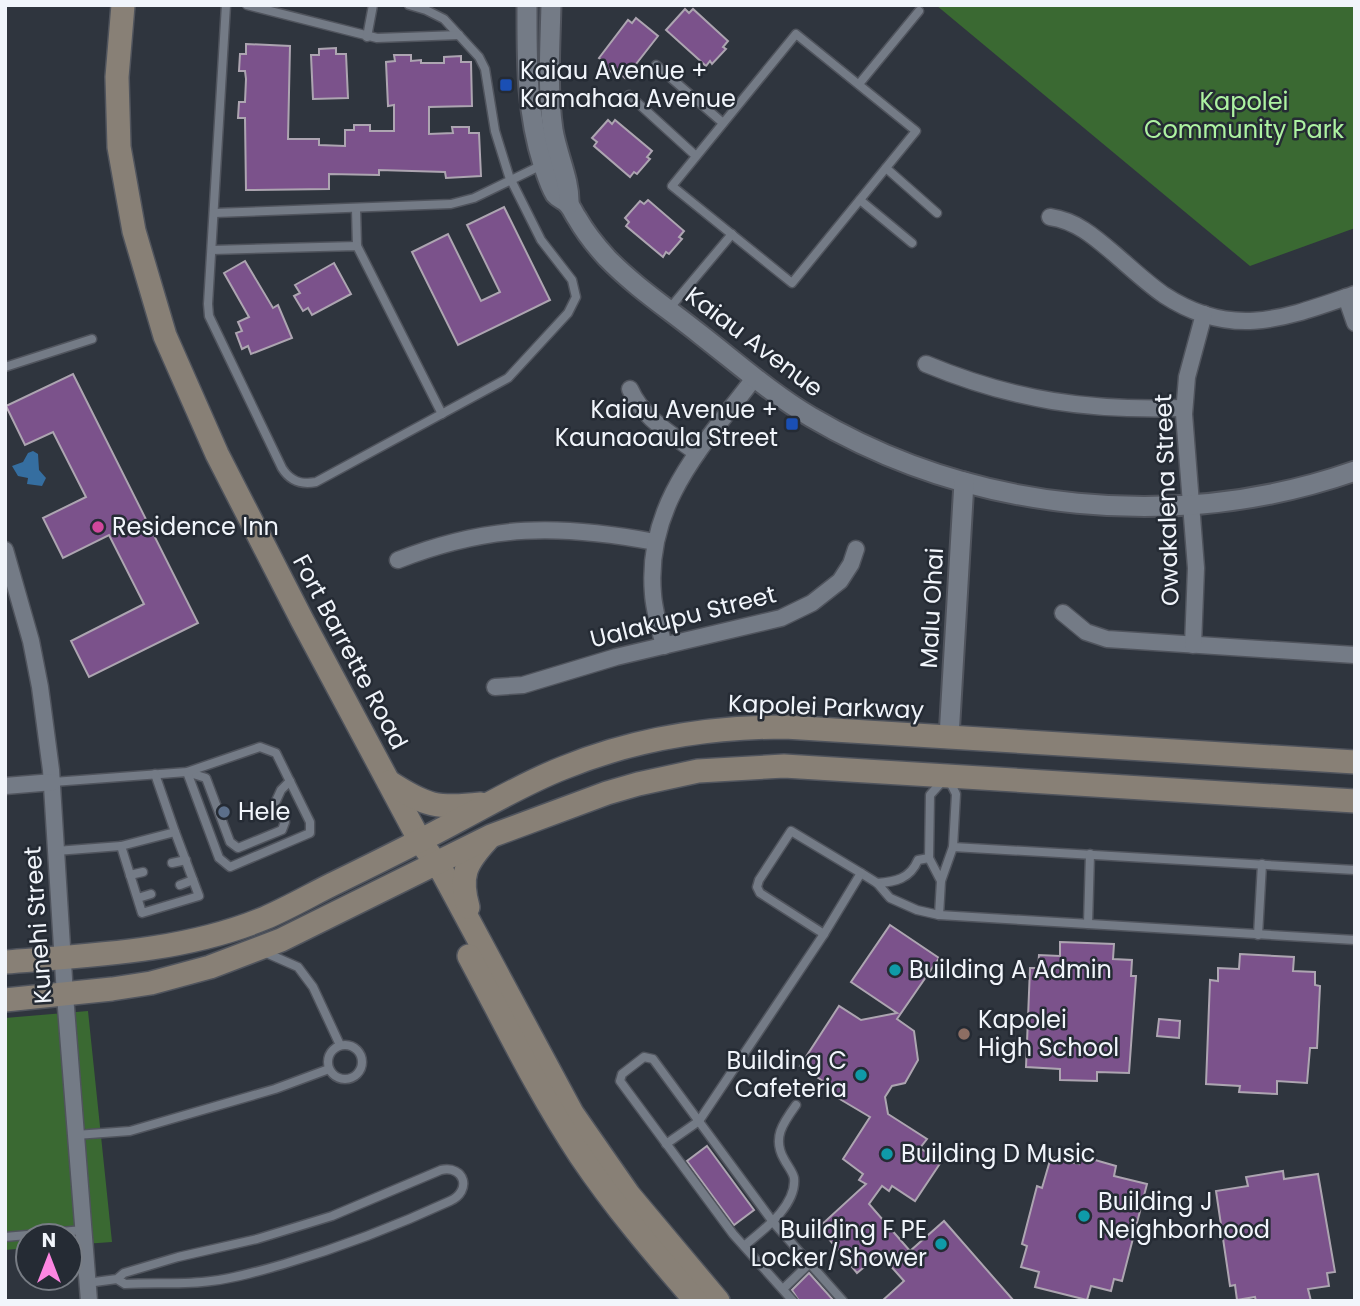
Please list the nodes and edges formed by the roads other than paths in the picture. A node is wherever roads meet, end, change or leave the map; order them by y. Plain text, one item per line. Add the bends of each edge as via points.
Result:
1 (122, 5) edge
2 (226, 5) edge
3 (247, 5) edge
4 (373, 5) edge
5 (409, 5) edge
6 (527, 5) edge
7 (551, 5) edge
8 (919, 11) dead end
9 (458, 35) junction
10 (367, 37) junction
11 (656, 65) dead end
12 (859, 84) junction
13 (629, 95) dead end
14 (723, 123) junction
15 (696, 156) junction
16 (551, 161) junction
17 (886, 168) junction
18 (510, 180) junction
19 (860, 200) junction
20 (356, 209) junction
21 (214, 213) junction
22 (937, 213) dead end
23 (1050, 216) dead end
24 (732, 234) junction
25 (912, 243) dead end
26 (357, 246) junction
27 (212, 250) junction
28 (1350, 295) edge
29 (669, 309) junction
30 (1204, 314) junction
31 (1355, 323) edge
32 (92, 340) dead end
33 (926, 364) dead end
34 (5, 367) edge
35 (755, 377) junction
36 (630, 389) dead end
37 (1184, 408) junction
38 (442, 414) junction
39 (697, 453) junction
40 (1355, 471) edge
41 (964, 482) junction
42 (1191, 505) junction
43 (655, 542) junction
44 (856, 549) dead end
45 (5, 550) edge
46 (398, 560) dead end
47 (1063, 613) dead end
48 (1193, 645) junction
49 (664, 646) junction
50 (1355, 655) edge
51 (495, 687) dead end
52 (949, 737) junction
53 (1355, 762) edge
54 (187, 772) junction
55 (155, 774) junction
56 (947, 776) junction
57 (290, 780) junction
58 (52, 782) junction
59 (389, 782) junction
60 (5, 786) edge
61 (276, 801) dead end
62 (1355, 801) edge
63 (491, 803) junction
64 (282, 815) dead end
65 (175, 832) junction
66 (491, 836) junction
67 (420, 841) junction
68 (121, 846) junction
69 (953, 847) junction
70 (56, 851) junction
71 (1090, 853) junction
72 (929, 858) junction
73 (186, 860) junction
74 (173, 863) dead end
75 (1262, 864) junction
76 (431, 865) junction
77 (1355, 870) edge
78 (143, 872) dead end
79 (861, 873) junction
80 (130, 875) junction
81 (193, 880) junction
82 (941, 881) junction
83 (877, 883) junction
84 (180, 885) dead end
85 (151, 894) dead end
86 (138, 898) junction
87 (939, 915) junction
88 (1088, 924) junction
89 (824, 934) junction
90 (1258, 935) junction
91 (1355, 940) edge
92 (481, 945) junction
93 (258, 949) junction
94 (63, 957) junction
95 (5, 962) edge
96 (65, 995) junction
97 (5, 1000) edge
98 (340, 1045) junction
99 (329, 1069) junction
100 (796, 1105) dead end
101 (699, 1121) junction
102 (76, 1135) junction
103 (666, 1144) junction
104 (82, 1222) edge
105 (774, 1222) junction
106 (84, 1243) edge
107 (744, 1246) junction
108 (810, 1263) junction
109 (117, 1279) junction
110 (87, 1283) junction
111 (783, 1289) junction
112 (89, 1301) edge
113 (696, 1301) edge
114 (718, 1301) edge
115 (793, 1301) edge
116 (843, 1301) edge

1 - 59 main road, Fort Barrette Road via 119,147 134,231 165,336 217,454
2 - 21 lane
3 - 10 lane
4 - 10 lane
5 - 9 lane via 438,15
6 - 16 street, Kaiau Avenue via 532,125
7 - 16 street, Kaiau Avenue
8 - 12 lane
9 - 10 lane
9 - 18 lane via 485,69 495,131
11 - 14 lane
12 - 14 lane via 796,34
12 - 17 lane via 916,131
13 - 15 lane
14 - 15 lane
15 - 24 lane via 672,186
16 - 18 lane
16 - 29 street, Kaiau Avenue via 570,191 569,204 586,232 608,258
17 - 19 lane
17 - 22 lane
18 - 20 lane via 461,202
18 - 38 lane via 541,240 575,286 575,303 508,378
19 - 24 lane via 792,283
19 - 25 lane
20 - 21 lane
20 - 26 lane
21 - 27 lane
23 - 30 street via 1084,229 1165,295
24 - 29 lane
26 - 27 lane
26 - 38 lane
27 - 38 lane via 209,316 291,478 316,482
28 - 30 street via 1272,320 1239,321
28 - 31 street
29 - 35 street, Kaiau Avenue
30 - 37 street, Owakalena Street via 1187,377
32 - 34 lane
33 - 37 street via 984,386 1049,402 1117,409
35 - 39 street
35 - 41 street, Kaiau Avenue via 782,399 843,435
36 - 39 street via 649,417
37 - 42 street, Owakalena Street
39 - 43 street via 672,492
40 - 42 street, Kaiau Avenue via 1264,495
41 - 42 street, Kaiau Avenue via 1076,504
41 - 52 street, Malu Ohai
42 - 48 street, Owakalena Street via 1196,568
43 - 46 street via 573,529 519,530 457,540
43 - 49 street via 653,598
44 - 49 street, Ualakupu Street via 840,581 797,611
45 - 58 street, Kunehi Street via 33,652
47 - 48 street via 1086,632 1107,639
48 - 50 street
49 - 51 street, Ualakupu Street via 523,685
52 - 53 main road, Kapolei Parkway
52 - 56 main road
52 - 63 main road, Kapolei Parkway via 785,727 692,733 594,756
54 - 55 lane
54 - 57 lane via 260,747 276,753
54 - 57 lane via 219,858 230,867 310,833 310,822
54 - 64 lane via 206,778 230,842 238,848 282,830
55 - 58 lane
55 - 65 lane
56 - 62 main road
56 - 66 main road via 784,766 698,771 638,783
56 - 69 lane via 956,794
56 - 72 lane via 930,795
57 - 61 lane
58 - 60 street
58 - 70 street, Kunehi Street
59 - 63 main road via 431,806
59 - 67 main road, Fort Barrette Road
63 - 67 main road, Kapolei Parkway
65 - 68 lane
65 - 73 lane
66 - 76 main road
66 - 92 main road via 473,856 463,877
67 - 76 main road, Fort Barrette Road
67 - 94 main road, Kapolei Parkway via 267,917 233,929 172,945
68 - 70 lane
68 - 80 lane
69 - 71 lane
69 - 82 lane
70 - 94 street, Kunehi Street
71 - 75 lane
71 - 88 lane
72 - 82 lane
72 - 83 lane via 918,860 902,879
73 - 74 lane
73 - 81 lane
75 - 77 lane
75 - 90 lane
76 - 92 main road, Fort Barrette Road
76 - 93 main road
76 - 113 main road, Fort Barrette Road via 435,892 562,1126 623,1214
78 - 80 lane
79 - 83 lane
79 - 89 lane
79 - 89 lane via 791,831 759,880 760,893
80 - 86 lane
81 - 84 lane
81 - 86 lane via 199,896 161,909 142,914
82 - 87 lane
83 - 87 lane via 890,898
85 - 86 lane
87 - 88 lane
88 - 90 lane
89 - 101 lane
90 - 91 lane
92 - 114 main road, Fort Barrette Road via 560,1093 599,1154 660,1235
93 - 96 main road via 151,983
93 - 98 lane via 298,967 313,987
94 - 95 main road, Kapolei Parkway
94 - 96 street, Kunehi Street
96 - 97 main road
96 - 102 street, Kunehi Street
98 - 99 lane via 328,1057
98 - 99 lane via 360,1052 361,1068 343,1079
99 - 102 lane via 130,1131
100 - 105 lane via 778,1136 779,1149 794,1176 793,1190
101 - 103 lane
101 - 103 lane via 653,1059 644,1057 622,1074 621,1081
101 - 105 lane
102 - 104 street, Kunehi Street
103 - 107 lane
105 - 107 lane
105 - 108 lane
106 - 110 street, Kunehi Street
107 - 111 lane
108 - 111 lane
108 - 116 lane
109 - 109 lane via 156,1263 332,1216 442,1170 452,1169 463,1180 460,1194 440,1205 367,1236 278,1265 211,1282 125,1284
109 - 110 lane
110 - 112 street, Kunehi Street
111 - 115 lane

